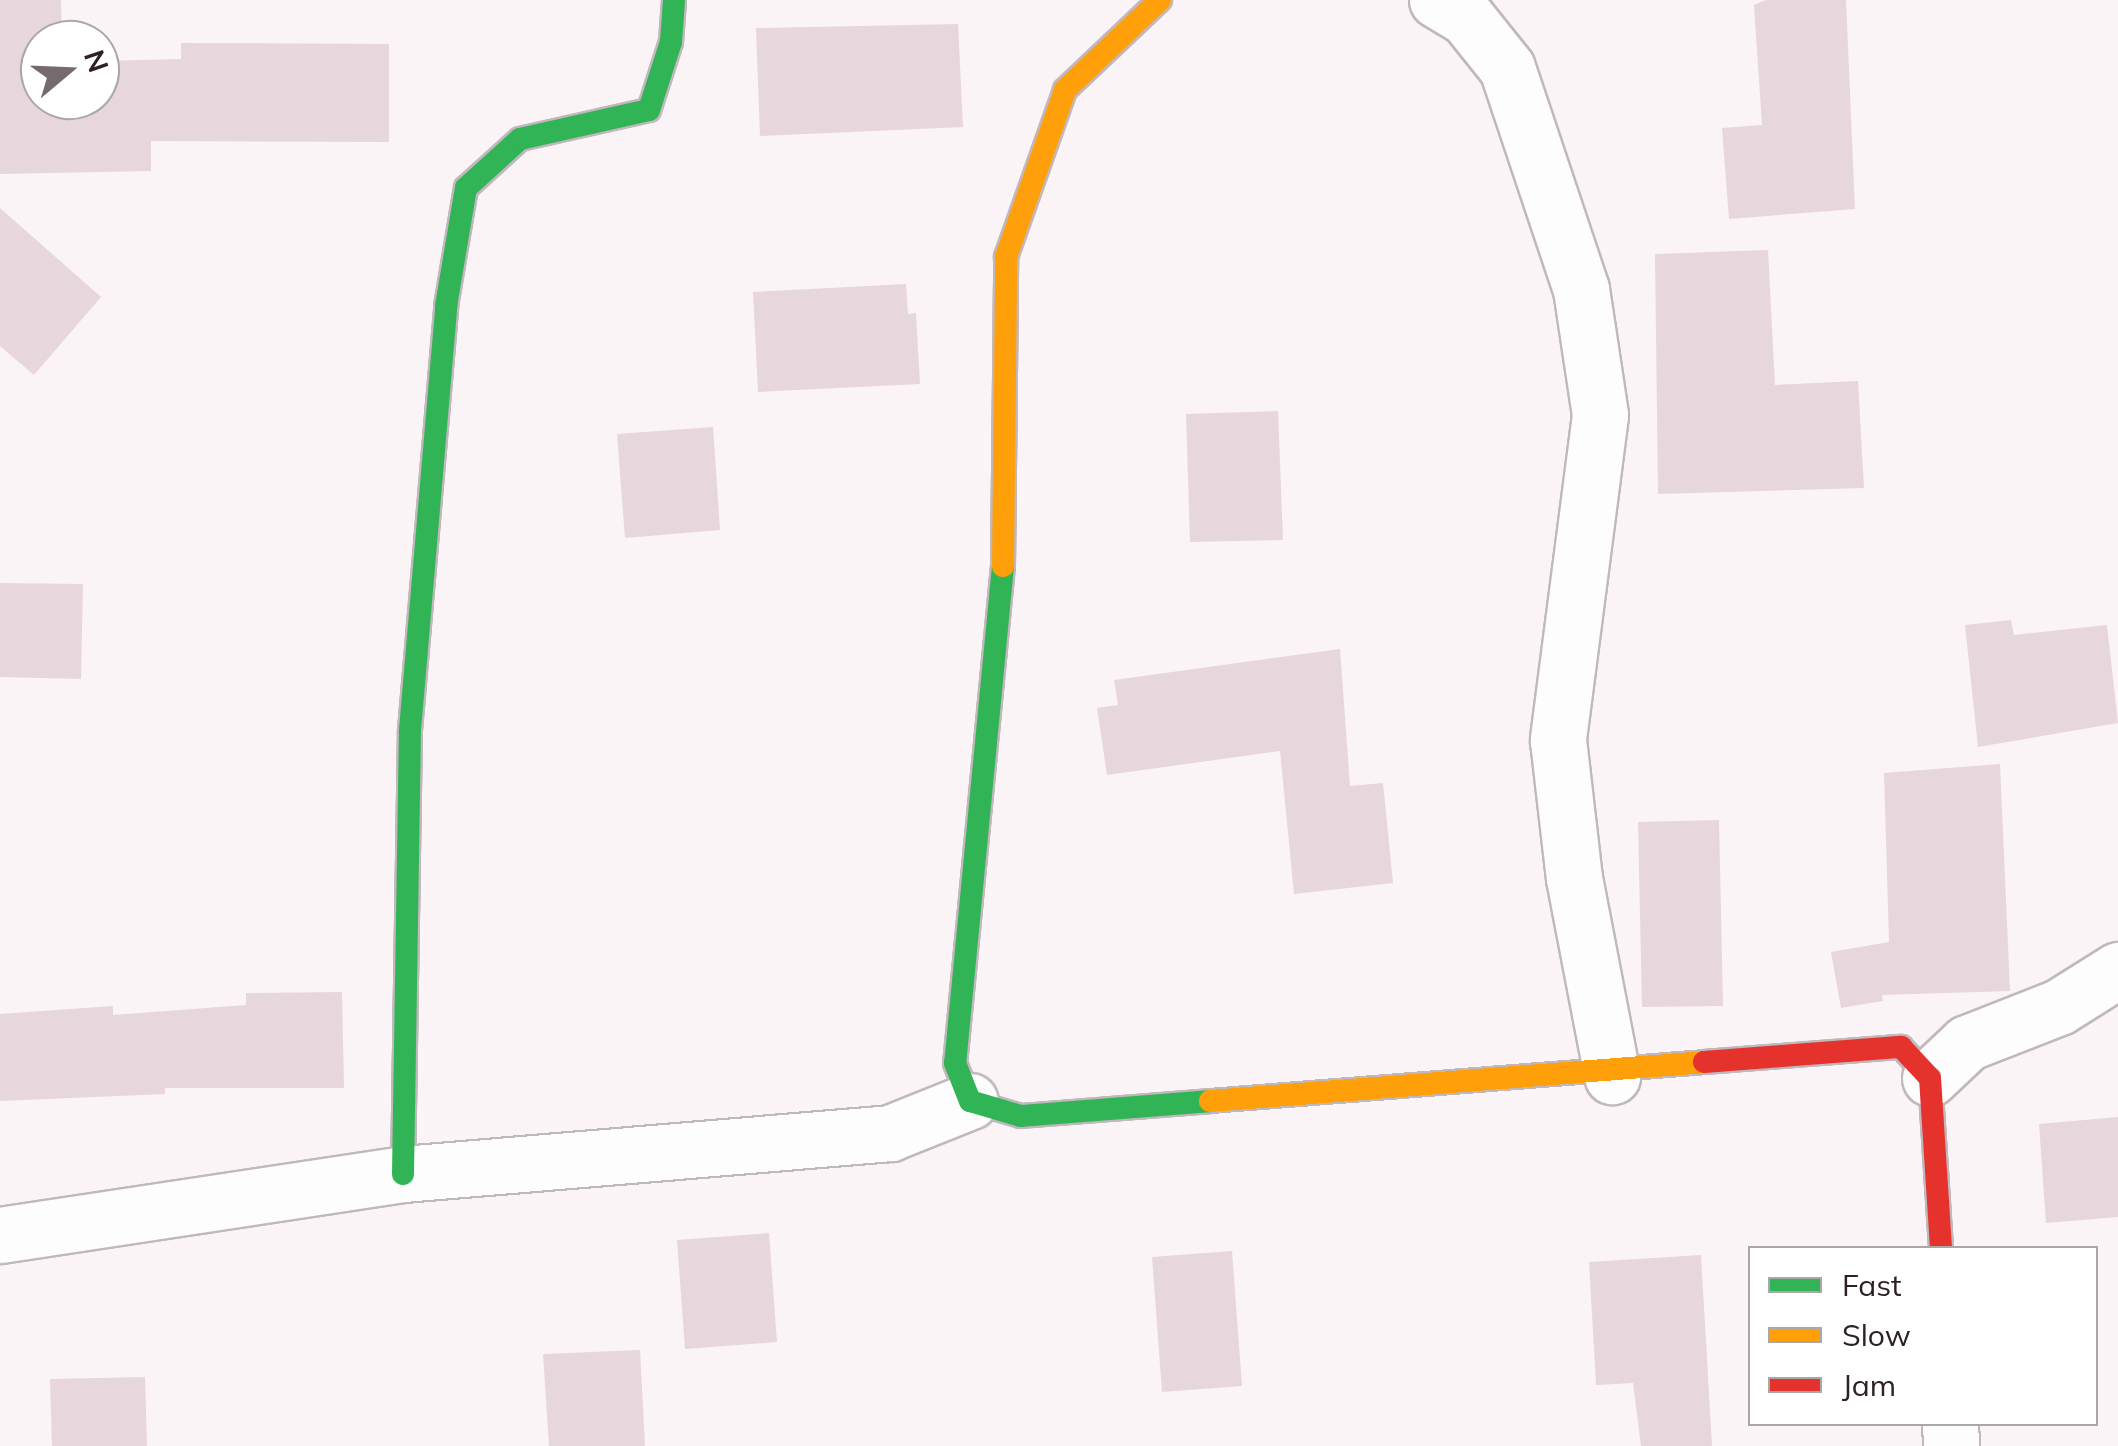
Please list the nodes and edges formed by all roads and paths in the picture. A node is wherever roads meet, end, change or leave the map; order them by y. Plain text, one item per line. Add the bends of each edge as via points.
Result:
1 (674, 0) edge
2 (1160, 0) edge
3 (1438, 0) edge
4 (2118, 970) edge
5 (1612, 1076) junction
6 (1930, 1078) junction
7 (970, 1101) junction
8 (403, 1174) junction
9 (0, 1234) edge
10 (1941, 1246) edge

1 - 8 street via 671,42 649,110 520,139 466,188 446,306 410,730
2 - 7 street via 1064,90 1006,257 1010,442 1002,594 956,1063
3 - 5 street via 1467,18 1508,68 1582,289 1600,414 1558,740 1574,878
4 - 6 street via 2059,1007 1967,1043
5 - 6 street via 1901,1048
5 - 7 street via 1022,1116
6 - 10 street
7 - 8 street via 890,1133
8 - 9 street

